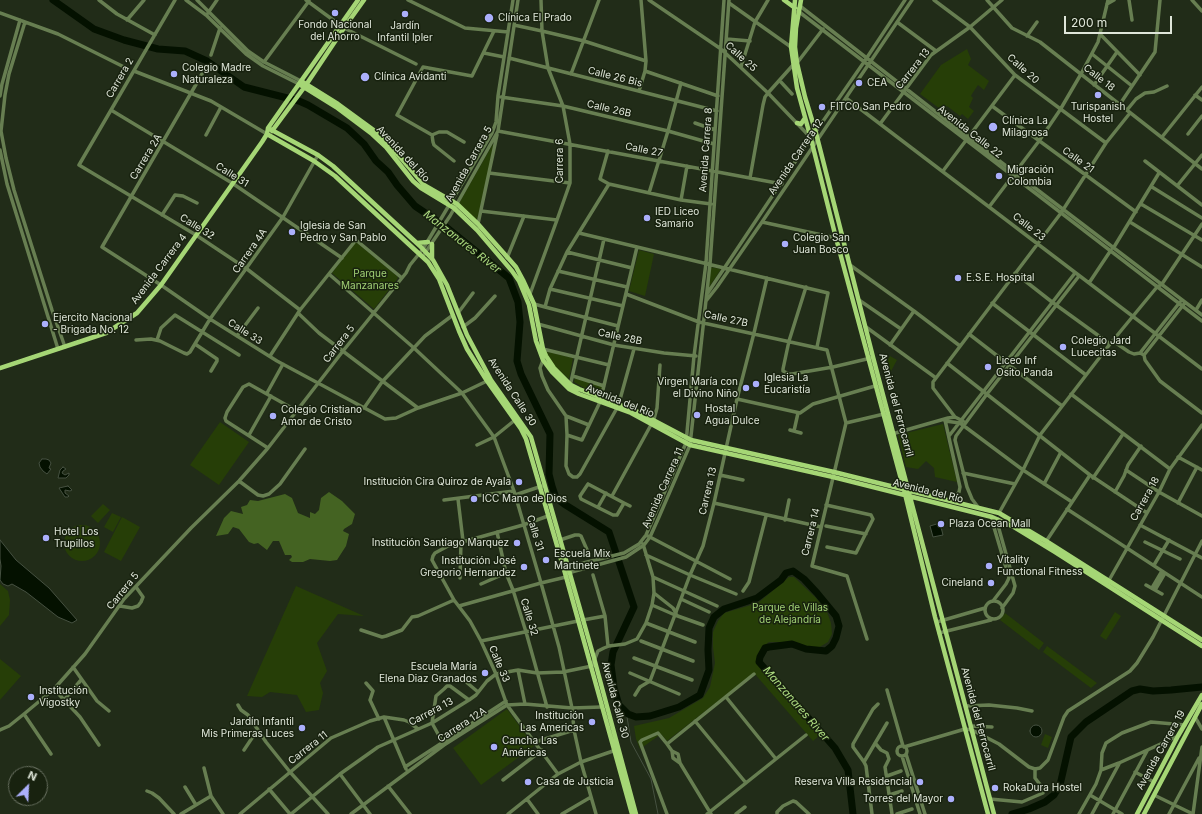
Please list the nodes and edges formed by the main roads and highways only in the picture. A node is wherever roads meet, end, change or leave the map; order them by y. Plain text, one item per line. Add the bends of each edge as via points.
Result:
1 (358, 0) edge
2 (364, 0) edge
3 (784, 0) edge
4 (801, 0) edge
5 (795, 4) edge
6 (342, 26) junction
7 (795, 64) junction
8 (300, 83) junction
9 (305, 86) junction
10 (805, 118) junction
11 (797, 123) road end
12 (279, 124) junction
13 (268, 128) junction
14 (274, 131) junction
15 (267, 134) junction
16 (283, 136) junction
17 (453, 205) junction
18 (417, 243) junction
19 (423, 253) junction
20 (506, 259) junction
21 (433, 260) junction
22 (456, 314) junction
23 (871, 358) junction
24 (0, 368) edge
25 (570, 387) junction
26 (892, 434) junction
27 (833, 474) junction
28 (900, 476) junction
29 (542, 486) junction
30 (893, 486) junction
31 (903, 489) junction
32 (908, 493) junction
33 (1045, 543) junction
34 (566, 567) junction
35 (1162, 618) junction
36 (581, 621) junction
37 (1202, 640) edge
38 (1202, 646) edge
39 (1202, 695) edge
40 (1199, 706) edge
41 (616, 750) junction
42 (632, 814) edge
43 (636, 814) edge
44 (988, 814) edge
45 (994, 814) edge
46 (1137, 814) edge
47 (1144, 814) edge

1 - 6 main road, Avenida Carrera 4
2 - 6 main road, Avenida Carrera 4
3 - 5 main road, Avenida Calle 22
4 - 5 main road, Avenida del Ferrocarril
5 - 7 main road, Avenida del Ferrocarril
5 - 7 main road, Avenida del Ferrocarril via 790,48
6 - 8 main road, Avenida Carrera 4
6 - 9 main road, Avenida Carrera 4
7 - 10 main road, Avenida del Ferrocarril via 797,88
7 - 23 main road, Avenida del Ferrocarril via 818,140 866,327
8 - 9 main road, Avenida del Río
8 - 13 main road, Avenida Carrera 4
9 - 12 main road, Avenida Carrera 4
9 - 17 main road, Avenida del Río via 386,146 421,188
10 - 11 main road via 801,124
10 - 23 main road, Avenida del Ferrocarril
12 - 14 main road, Avenida Carrera 4
12 - 16 main road via 279,131
13 - 14 main road, Avenida Calle 30
13 - 15 main road, Avenida Carrera 4
14 - 15 main road
14 - 16 main road, Avenida Calle 30
15 - 19 main road, Avenida Calle 30 via 335,176
15 - 24 main road, Avenida Carrera 4 via 161,285 137,313 106,333
16 - 18 main road, Avenida Calle 30 via 333,166
17 - 20 main road, Avenida del Río
17 - 20 main road, Avenida del Río via 478,224
18 - 19 main road, Avenida Calle 30
18 - 21 main road via 430,243
19 - 21 main road, Avenida Calle 30
19 - 22 main road, Avenida Calle 30 via 439,278
20 - 25 main road, Avenida del Río via 520,274 530,294 543,349 554,368
20 - 25 main road, Avenida del Río via 526,296 543,360 552,372
21 - 22 main road, Avenida Calle 30 via 447,285
22 - 29 main road, Avenida Calle 30 via 467,349 526,439
22 - 29 main road, Avenida Calle 30 via 491,380 531,437
23 - 26 main road, Avenida del Ferrocarril
23 - 26 main road, Avenida del Ferrocarril via 875,386
25 - 27 main road, Avenida del Río via 653,421 688,441
26 - 28 main road, Avenida del Ferrocarril
26 - 32 main road, Avenida del Ferrocarril
27 - 30 main road, Avenida del Río
27 - 32 main road, Avenida del Río
28 - 30 main road via 899,481
28 - 31 main road, Avenida del Ferrocarril
29 - 34 main road, Avenida Calle 30
29 - 34 main road, Avenida Calle 30 via 548,516
30 - 31 main road, Avenida del Río
31 - 32 main road, Avenida del Río
32 - 33 main road, Avenida del Río via 992,516
32 - 33 main road, Avenida del Río via 999,513
32 - 44 main road, Avenida del Ferrocarril via 939,633
32 - 45 main road, Avenida del Ferrocarril
33 - 35 main road, Avenida del Río
34 - 36 main road, Avenida Calle 30
35 - 37 main road, Avenida del Río
35 - 38 main road, Avenida del Río
36 - 41 main road, Avenida Calle 30 via 594,658
36 - 41 main road, Avenida Calle 30 via 601,707
39 - 40 main road, Avenida Carrera 19
40 - 46 main road, Avenida Carrera 19 via 1178,736
40 - 47 main road, Avenida Carrera 19
41 - 42 main road, Avenida Calle 30
41 - 43 main road, Avenida Calle 30

